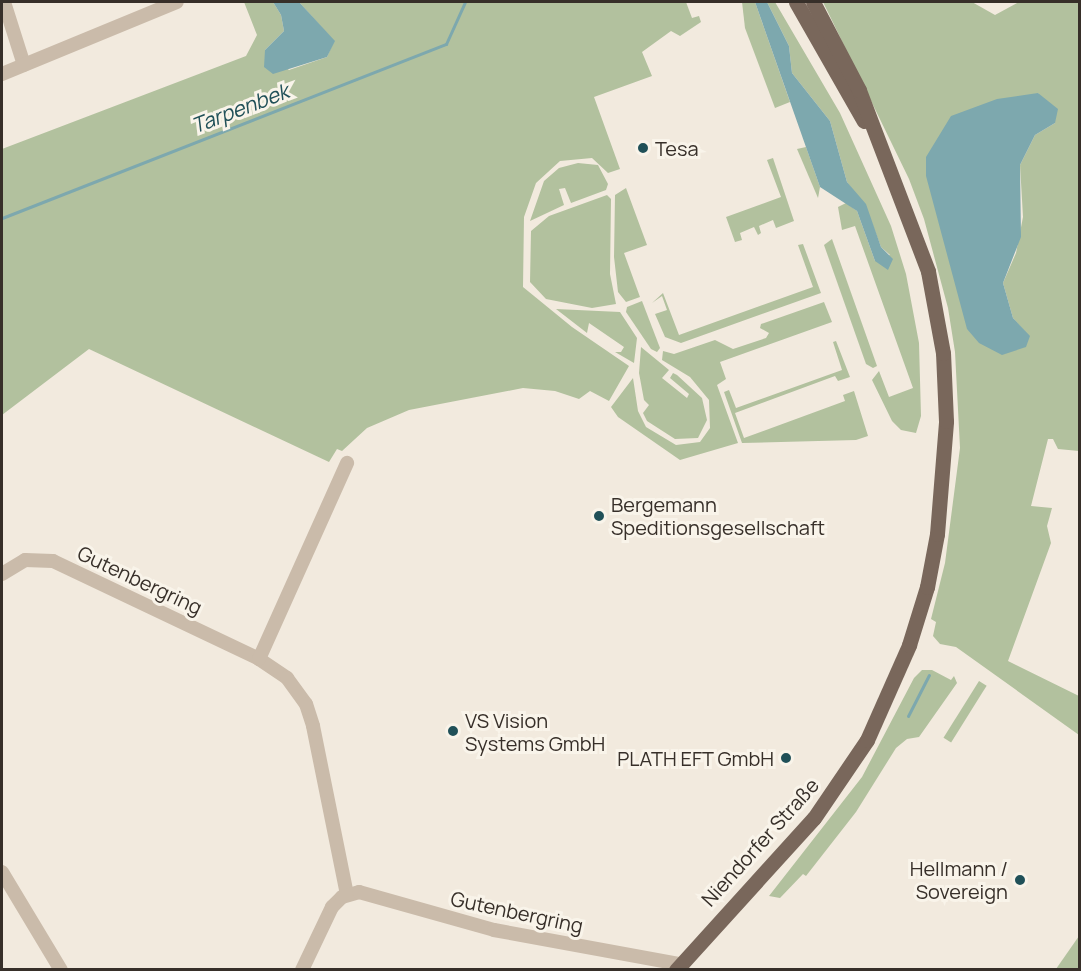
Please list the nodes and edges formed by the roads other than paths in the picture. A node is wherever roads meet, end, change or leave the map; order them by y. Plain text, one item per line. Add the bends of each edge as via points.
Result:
1 (4, 2) edge
2 (177, 2) edge
3 (796, 2) edge
4 (813, 2) edge
5 (24, 65) junction
6 (2, 74) edge
7 (882, 148) junction
8 (347, 463) dead end
9 (2, 574) edge
10 (259, 659) junction
11 (2, 872) edge
12 (347, 894) junction
13 (678, 967) edge
14 (61, 969) edge
15 (302, 969) edge

1 - 5 street
2 - 5 street
3 - 7 main road, Niendorfer Straße
4 - 7 main road, Niendorfer Straße via 859,90
5 - 6 street
7 - 13 main road, Niendorfer Straße via 928,271 943,353 946,447 927,587 886,703 849,770 814,818
8 - 10 street
9 - 10 street, Gutenbergring via 26,560 53,561
10 - 12 street, Gutenbergring via 287,678 306,704 320,752
11 - 14 street
12 - 13 street, Gutenbergring via 374,894 494,930
12 - 15 street via 332,907

